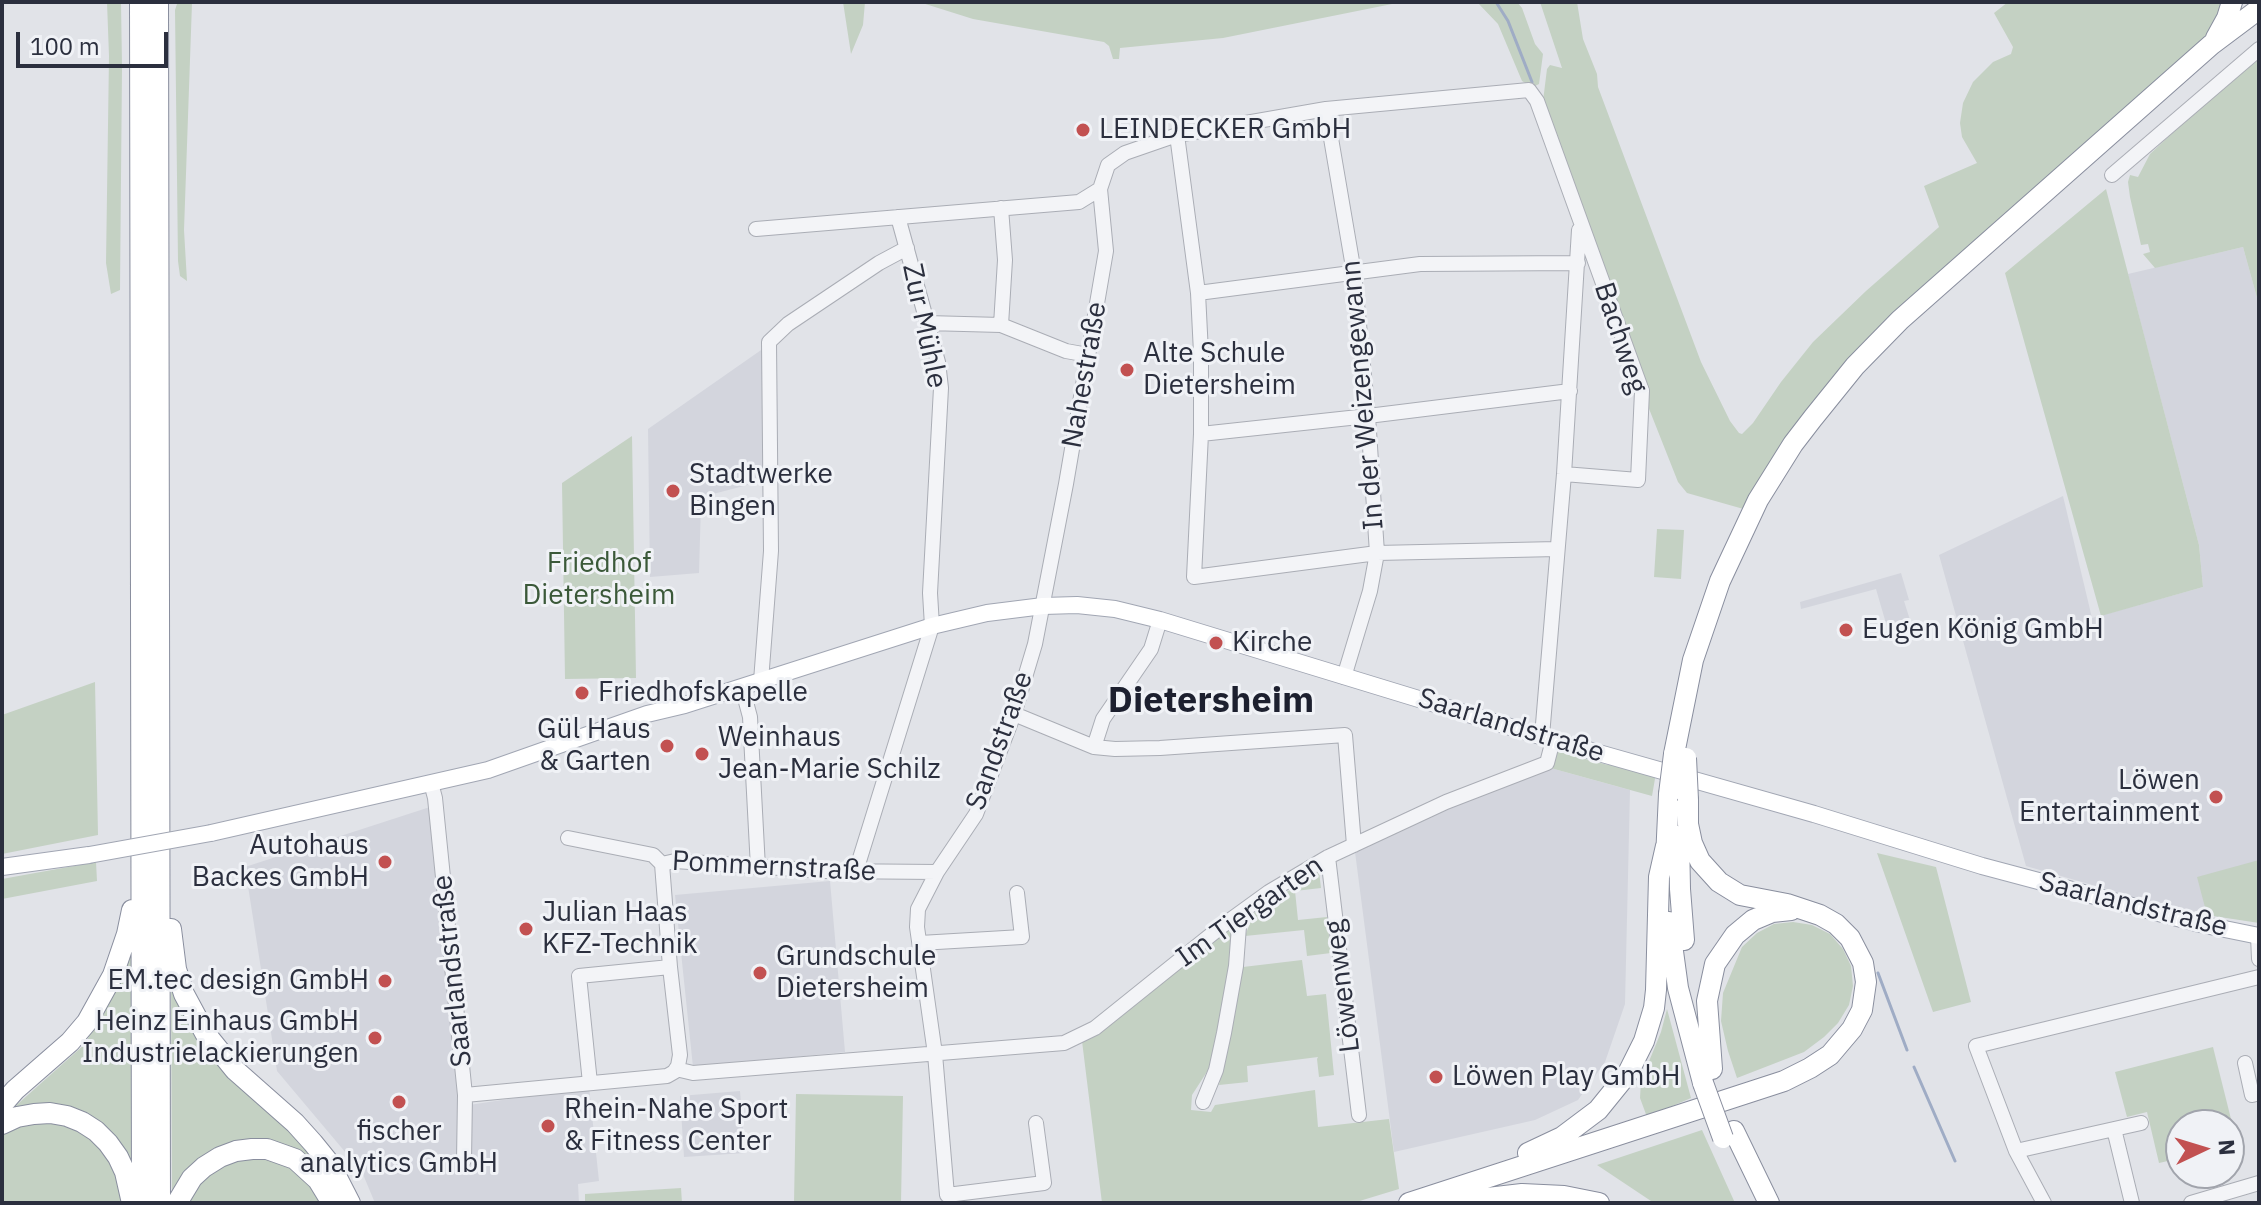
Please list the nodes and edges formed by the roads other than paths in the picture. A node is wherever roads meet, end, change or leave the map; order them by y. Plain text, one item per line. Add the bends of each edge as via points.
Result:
1 (140, 2) edge
2 (158, 2) edge
3 (2232, 2) edge
4 (2259, 11) edge
5 (2211, 45) junction
6 (2259, 49) edge
7 (1326, 109) junction
8 (1177, 135) junction
9 (2112, 175) dead end
10 (1100, 189) junction
11 (1001, 208) junction
12 (898, 217) junction
13 (1580, 221) junction
14 (756, 229) dead end
15 (907, 248) junction
16 (1578, 263) junction
17 (1354, 273) junction
18 (149, 289) junction
19 (1198, 293) junction
20 (150, 310) junction
21 (927, 323) junction
22 (1001, 325) junction
23 (1088, 355) junction
24 (1570, 391) junction
25 (1368, 416) junction
26 (1201, 434) junction
27 (1564, 474) junction
28 (1557, 549) junction
29 (1377, 553) junction
30 (1043, 606) junction
31 (1160, 620) junction
32 (932, 626) junction
33 (1344, 677) junction
34 (761, 681) junction
35 (742, 687) junction
36 (1014, 714) junction
37 (1548, 738) junction
38 (1094, 747) junction
39 (1680, 756) junction
40 (431, 783) junction
41 (1680, 797) junction
42 (160, 828) junction
43 (568, 838) dead end
44 (1354, 845) junction
45 (1666, 846) junction
46 (140, 855) junction
47 (1328, 857) junction
48 (662, 864) junction
49 (2, 867) edge
50 (758, 868) junction
51 (856, 871) junction
52 (937, 872) junction
53 (1017, 893) dead end
54 (1811, 911) junction
55 (1240, 913) junction
56 (2259, 936) edge
57 (920, 943) junction
58 (2259, 959) edge
59 (670, 967) junction
60 (2259, 977) edge
61 (935, 1054) junction
62 (2245, 1063) dead end
63 (676, 1069) junction
64 (1710, 1077) junction
65 (590, 1083) junction
66 (2259, 1093) edge
67 (465, 1095) junction
68 (1203, 1102) dead end
69 (2, 1105) edge
70 (1359, 1115) dead end
71 (1036, 1123) dead end
72 (2141, 1123) dead end
73 (2, 1124) edge
74 (2114, 1129) junction
75 (1729, 1135) junction
76 (2016, 1151) junction
77 (464, 1160) dead end
78 (2259, 1183) edge
79 (1440, 1199) edge
80 (132, 1203) edge
81 (142, 1203) edge
82 (160, 1203) edge
83 (177, 1203) edge
84 (332, 1203) edge
85 (350, 1203) edge
86 (1409, 1203) edge
87 (1599, 1203) edge
88 (1754, 1203) edge
89 (1769, 1203) edge
90 (2044, 1203) edge
91 (2132, 1203) edge
92 (2191, 1203) edge

1 - 18 highway
2 - 18 highway
3 - 5 highway
4 - 5 highway
4 - 39 highway via 1906,328 1834,408 1774,497 1734,579
5 - 39 highway via 1900,320 1855,366 1793,444 1758,500 1720,581 1682,707
6 - 9 street
7 - 8 street
7 - 13 street, Bachweg via 1529,90
7 - 17 street, In der Weizengewann
8 - 10 street via 1125,153 1108,165
8 - 19 street
10 - 11 street via 1079,202
10 - 23 street, Nahestraße via 1106,251
11 - 12 street
11 - 22 street
12 - 14 street
12 - 15 street, Zur Mühle
13 - 16 street, Bachweg
13 - 27 street, Bachweg via 1642,391 1638,480
15 - 21 street, Zur Mühle
15 - 34 street via 788,324 769,342 771,551
16 - 17 street via 1420,264
16 - 24 street, Bachweg
17 - 19 street
17 - 25 street, In der Weizengewann
18 - 20 highway
19 - 26 street
20 - 42 highway
20 - 46 highway
21 - 22 street
21 - 32 street, Zur Mühle via 941,388
22 - 23 street
23 - 30 street, Nahestraße
24 - 25 street
24 - 27 street, Bachweg
25 - 26 street
25 - 29 street, In der Weizengewann
26 - 29 street via 1194,577
27 - 28 street, Bachweg
28 - 29 street
28 - 37 street, Bachweg
29 - 33 street, In der Weizengewann
30 - 31 main road, Saarlandstraße via 1115,609
30 - 32 main road, Saarlandstraße
30 - 36 street, Sandstraße
31 - 33 main road, Saarlandstraße
31 - 38 street via 1151,649 1103,719
32 - 34 main road, Saarlandstraße
32 - 51 street, Zur Mühle
33 - 37 main road, Saarlandstraße
34 - 35 main road, Saarlandstraße
35 - 40 main road, Saarlandstraße via 488,770
35 - 50 street via 750,717
36 - 38 street
36 - 52 street, Sandstraße via 976,814
37 - 44 street, Im Tiergarten via 1547,763
37 - 56 main road, Saarlandstraße via 2007,873
38 - 44 street via 1160,748 1345,735
39 - 41 highway, bridge
40 - 49 main road, Saarlandstraße, bridge via 211,833
40 - 67 street, Saarlandstraße
41 - 45 highway
41 - 54 highway via 1692,843 1712,876 1740,895
41 - 64 highway via 1684,935
42 - 82 highway
42 - 85 highway via 172,945 184,994 227,1061 295,1123 330,1164
43 - 48 street, Pommernstraße via 653,855
44 - 47 street, Im Tiergarten
45 - 64 highway via 1674,960 1685,1017
45 - 79 highway via 1659,877 1654,1008 1640,1050 1618,1087 1562,1137
46 - 69 highway via 127,934 103,997 70,1042
46 - 81 highway
47 - 55 street, Im Tiergarten
47 - 70 street, Löwenweg
48 - 50 street, Pommernstraße
48 - 59 street
50 - 51 street, Pommernstraße
51 - 52 street, Pommernstraße
52 - 57 street, Sandstraße via 918,909
53 - 57 street via 1022,937
54 - 64 highway via 1772,912 1753,920 1721,954 1707,1001
54 - 79 highway via 1850,938 1866,982 1857,1020 1820,1062 1765,1089
55 - 61 street, Im Tiergarten via 1095,1028 1064,1043
55 - 68 street via 1224,1033
56 - 58 street
57 - 61 street, Sandstraße
59 - 63 street via 680,1055
59 - 65 street via 579,976
60 - 76 street via 1976,1046
61 - 63 street via 693,1073
61 - 71 street, Sandstraße via 947,1195 1044,1183
62 - 66 street via 2252,1095
63 - 65 street via 667,1076
64 - 75 highway
65 - 67 street
67 - 77 street, Saarlandstraße
72 - 74 street
73 - 80 highway via 42,1113 82,1122 118,1157
74 - 76 street
74 - 91 street
75 - 88 highway
75 - 89 highway
76 - 90 street
78 - 92 street
79 - 86 highway
79 - 87 highway via 1522,1194
83 - 84 highway via 204,1167 252,1149 295,1159 318,1180

